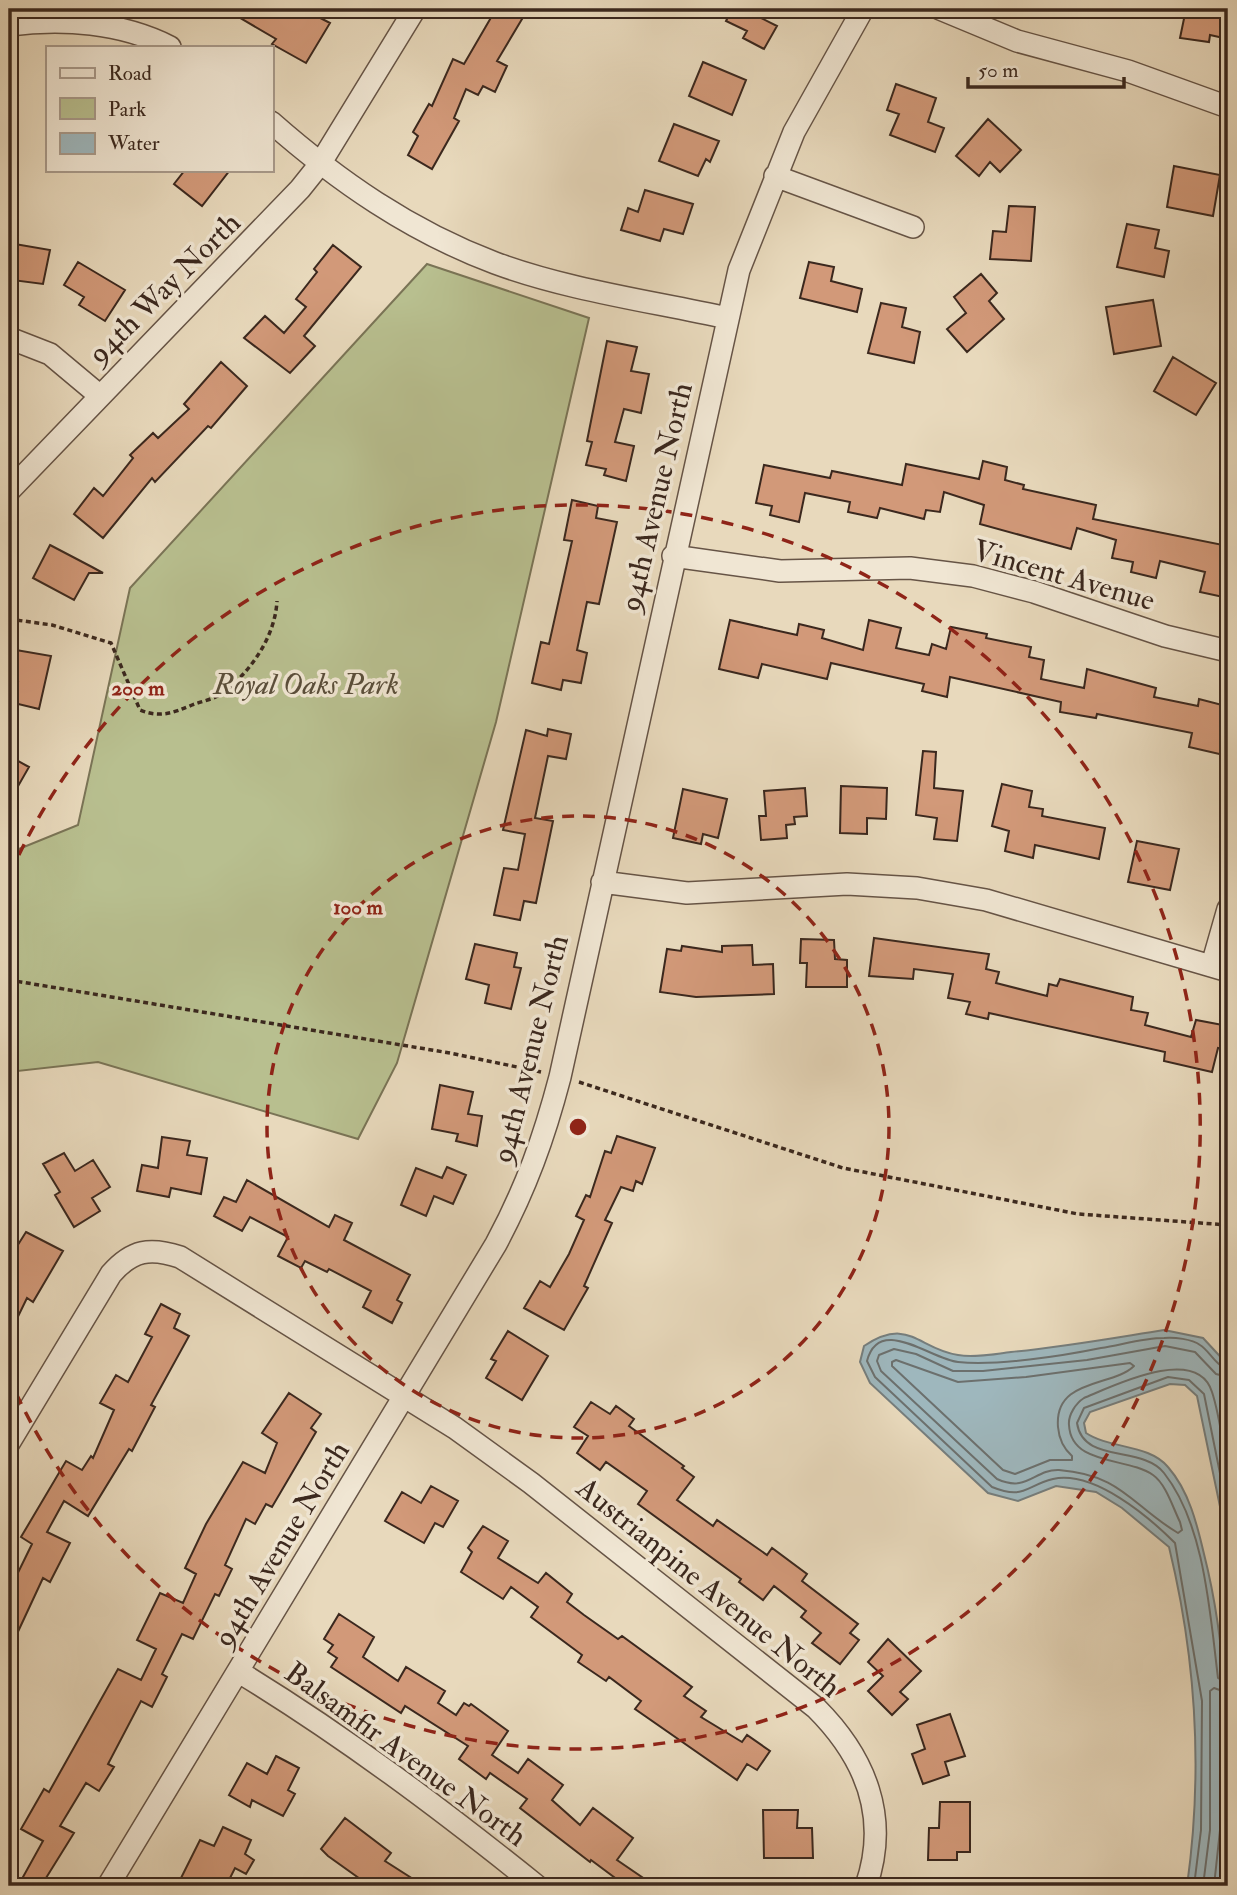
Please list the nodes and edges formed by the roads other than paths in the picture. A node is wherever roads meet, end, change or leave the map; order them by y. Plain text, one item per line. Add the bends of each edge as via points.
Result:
1 (415, 9) edge
2 (863, 9) edge
3 (940, 9) edge
4 (9, 25) edge
5 (168, 46) edge
6 (1228, 107) edge
7 (273, 124) edge
8 (320, 164) junction
9 (775, 176) junction
10 (913, 227) dead end
11 (727, 318) junction
12 (9, 338) edge
13 (99, 395) junction
14 (9, 491) edge
15 (673, 556) junction
16 (1228, 651) edge
17 (602, 882) junction
18 (1228, 909) edge
19 (1220, 968) edge
20 (405, 1395) junction
21 (9, 1443) edge
22 (239, 1672) junction
23 (108, 1886) edge
24 (537, 1886) edge
25 (866, 1886) edge

1 - 8 street, 94th Way North
2 - 9 street, 94th Avenue North via 826,71
3 - 6 street via 1017,41 1128,71
4 - 5 street via 68,22 111,27
7 - 8 street
8 - 11 street via 383,208 496,263
8 - 13 street, 94th Way North via 245,250
9 - 10 street
9 - 11 street, 94th Avenue North via 739,270
11 - 15 street, 94th Avenue North
12 - 13 street via 50,354
13 - 14 street, 94th Way North
15 - 16 street, Vincent Avenue via 780,571 910,568 973,576
15 - 17 street, 94th Avenue North
17 - 19 street via 687,893 847,884 917,888 986,900
17 - 20 street, 94th Avenue North via 541,1149 496,1244
18 - 19 street
20 - 21 street, Austrianpine Avenue North via 180,1257 140,1251 124,1259 111,1274
20 - 22 street, 94th Avenue North
20 - 25 street, Austrianpine Avenue North via 531,1483 816,1708 842,1734 860,1764 872,1798 876,1833
22 - 23 street, 94th Avenue North
22 - 24 street, Balsamfir Avenue North via 430,1800

